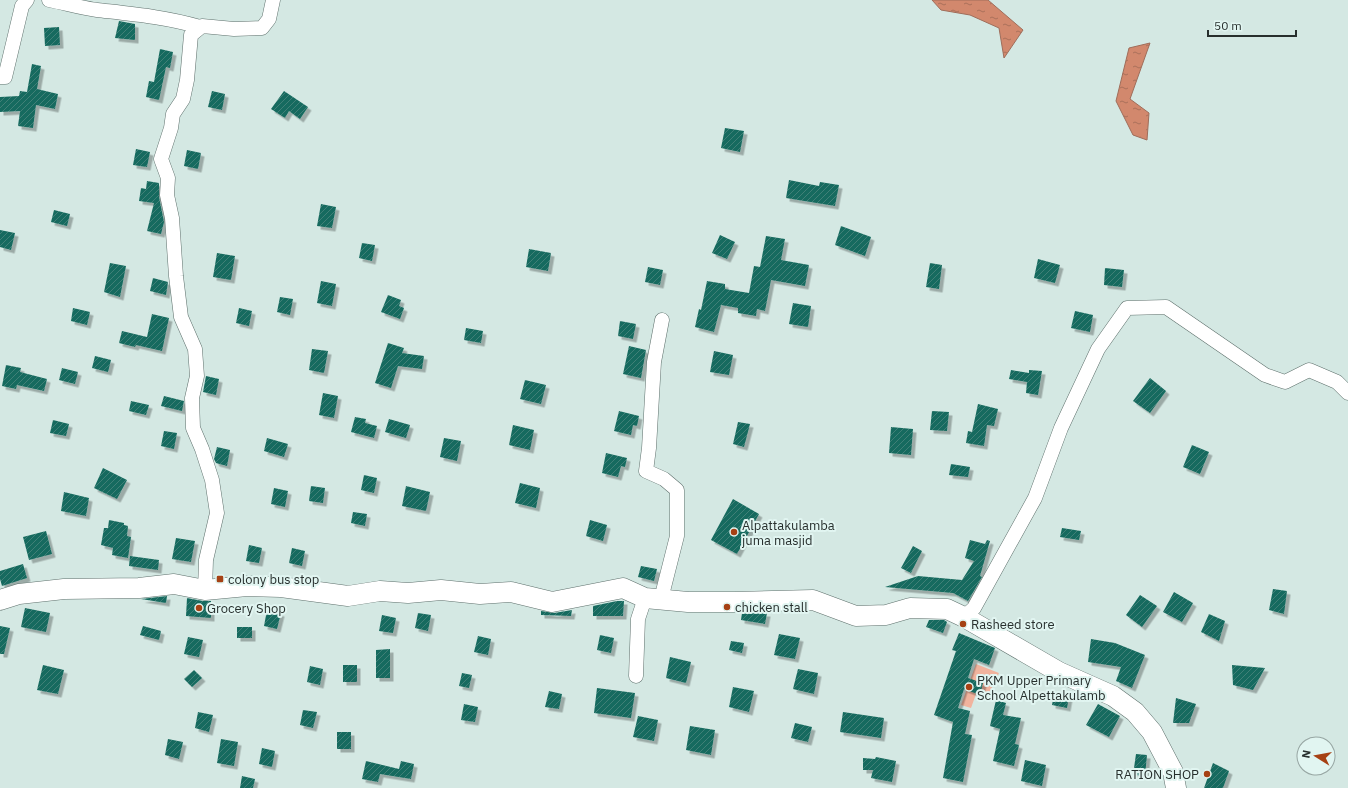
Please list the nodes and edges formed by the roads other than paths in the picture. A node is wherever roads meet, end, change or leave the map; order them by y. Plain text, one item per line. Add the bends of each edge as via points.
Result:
1 (27, 0) edge
2 (49, 0) edge
3 (273, 0) edge
4 (200, 27) junction
5 (0, 77) edge
6 (662, 320) dead end
7 (1348, 393) edge
8 (205, 590) junction
9 (653, 598) junction
10 (0, 600) edge
11 (964, 617) junction
12 (636, 676) dead end
13 (1176, 788) edge

1 - 5 street via 22,6 5,77
2 - 4 street
3 - 4 street via 269,19 262,28
4 - 8 street via 191,35 183,99 173,114 161,159 168,178 167,195 172,218 181,317 195,349 193,428 212,480 217,513 206,560
6 - 9 street via 654,362 646,471 664,479 677,490 677,536
7 - 11 street via 1337,382 1309,370 1285,382 1265,375 1166,307 1127,308 1098,349 1061,428 1035,498 974,608
8 - 9 street via 247,586 281,587 348,596 380,591 441,590 480,594 511,592 552,602 623,588
8 - 10 street via 174,584 139,588 64,589 19,594
9 - 11 street via 688,602 813,600 856,616 886,614 910,608 947,608
9 - 12 street via 638,619
11 - 13 street via 1059,672 1113,696 1135,712 1152,732 1173,772

